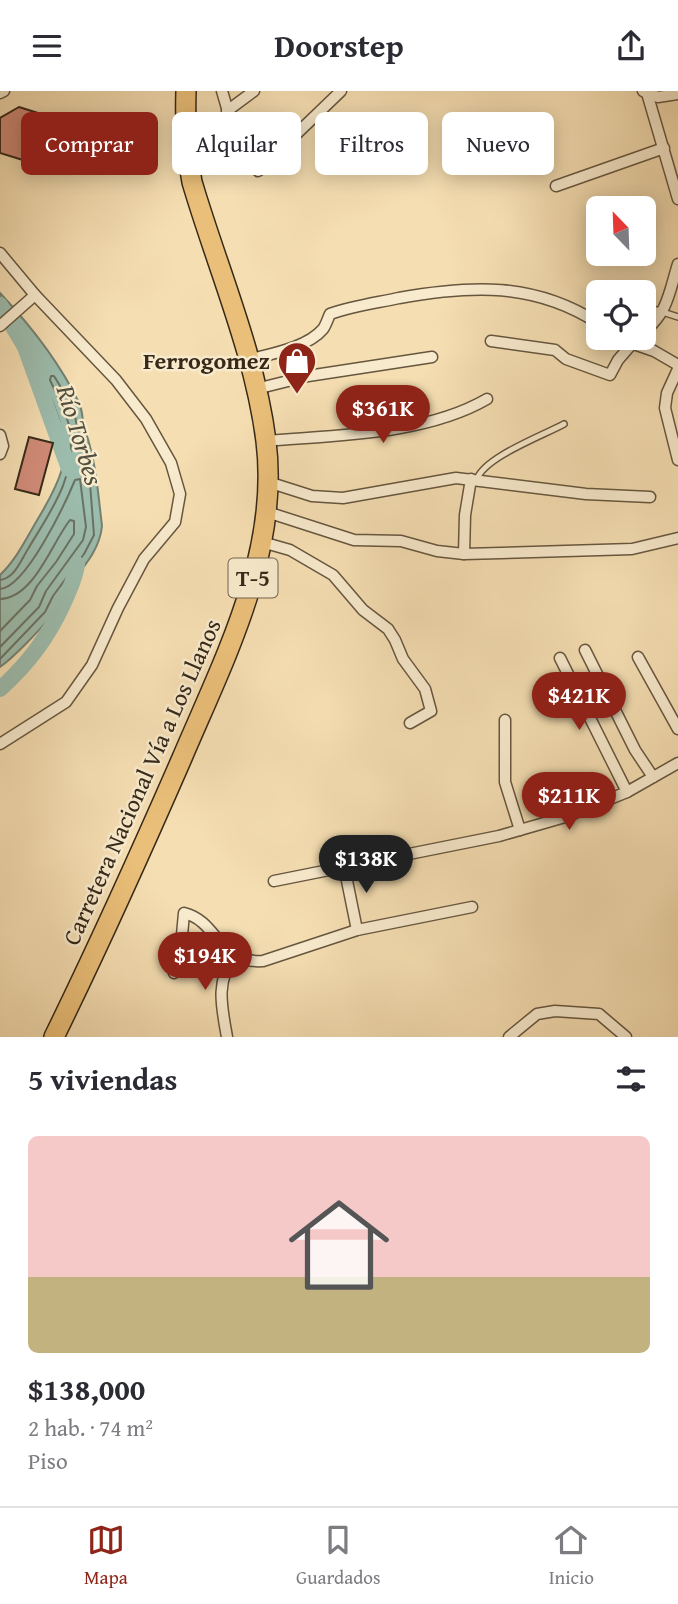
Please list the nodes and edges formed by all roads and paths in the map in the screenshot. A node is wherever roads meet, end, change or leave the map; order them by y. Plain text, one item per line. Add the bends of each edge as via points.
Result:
1 (186, 91) edge
2 (222, 91) edge
3 (254, 91) edge
4 (341, 91) edge
5 (645, 92) edge
6 (678, 94) edge
7 (228, 111) junction
8 (664, 148) junction
9 (556, 187) dead end
10 (678, 199) edge
11 (0, 253) edge
12 (678, 264) edge
13 (35, 295) junction
14 (656, 311) edge
15 (662, 313) junction
16 (586, 315) edge
17 (678, 317) edge
18 (656, 319) edge
19 (0, 325) edge
20 (491, 341) dead end
21 (624, 350) edge
22 (652, 350) edge
23 (432, 358) dead end
24 (248, 360) junction
25 (678, 367) edge
26 (256, 389) junction
27 (487, 399) dead end
28 (564, 425) dead end
29 (0, 435) edge
30 (266, 441) junction
31 (0, 453) edge
32 (678, 460) edge
33 (474, 479) junction
34 (268, 482) junction
35 (650, 497) dead end
36 (267, 512) junction
37 (678, 538) edge
38 (262, 542) junction
39 (464, 554) junction
40 (585, 650) dead end
41 (638, 657) dead end
42 (560, 658) dead end
43 (505, 720) dead end
44 (410, 723) dead end
45 (678, 729) edge
46 (0, 744) edge
47 (678, 764) edge
48 (653, 777) junction
49 (627, 792) junction
50 (520, 830) junction
51 (344, 866) junction
52 (274, 881) dead end
53 (472, 907) dead end
54 (357, 930) junction
55 (234, 957) junction
56 (174, 973) dead end
57 (54, 1037) edge
58 (227, 1037) edge
59 (509, 1037) edge
60 (626, 1037) edge

1 - 24 highway, Carretera Nacional Vía a Los Llanos / T-5 via 192,182
2 - 7 street
3 - 7 street
4 - 7 street via 258,170 242,152
5 - 6 street via 658,97
5 - 8 street
8 - 9 street
8 - 10 street
11 - 13 street
12 - 15 street
13 - 19 street
13 - 46 street via 116,380 146,419 171,463 180,494 175,522 144,559 92,665 66,702
14 - 15 lane
15 - 17 lane
15 - 18 street
16 - 24 street via 573,306 498,289 439,291 330,314 324,329 313,338
20 - 21 street via 555,350 566,359 610,375
22 - 25 street
23 - 26 street via 308,376
24 - 26 highway, Carretera Nacional Vía a Los Llanos / T-5
25 - 32 street via 665,408
26 - 30 highway, Carretera Nacional Vía a Los Llanos / T-5
27 - 30 street via 422,423
28 - 33 lane via 498,457
29 - 31 street
30 - 34 highway, Carretera Nacional Vía a Los Llanos / T-5
33 - 34 street via 442,479 343,498 312,496
33 - 35 street via 586,494
33 - 39 street via 464,515
34 - 36 highway, Carretera Nacional Vía a Los Llanos / T-5
36 - 38 highway, Carretera Nacional Vía a Los Llanos / T-5
36 - 39 street via 354,540 401,541
37 - 39 street via 632,549
38 - 44 street via 290,550 333,575 363,610 388,629 430,704 431,711
38 - 57 highway, Carretera Nacional Vía a Los Llanos / T-5 via 209,700
40 - 48 street via 628,738
41 - 45 street
42 - 49 street
43 - 50 street via 505,782
47 - 48 street
48 - 49 street
49 - 50 street
50 - 51 street
51 - 52 street
51 - 54 street
53 - 54 street
54 - 55 street via 263,961
55 - 56 street via 201,921 184,913
55 - 58 street via 221,985
59 - 60 street via 537,1014 555,1010 599,1014

